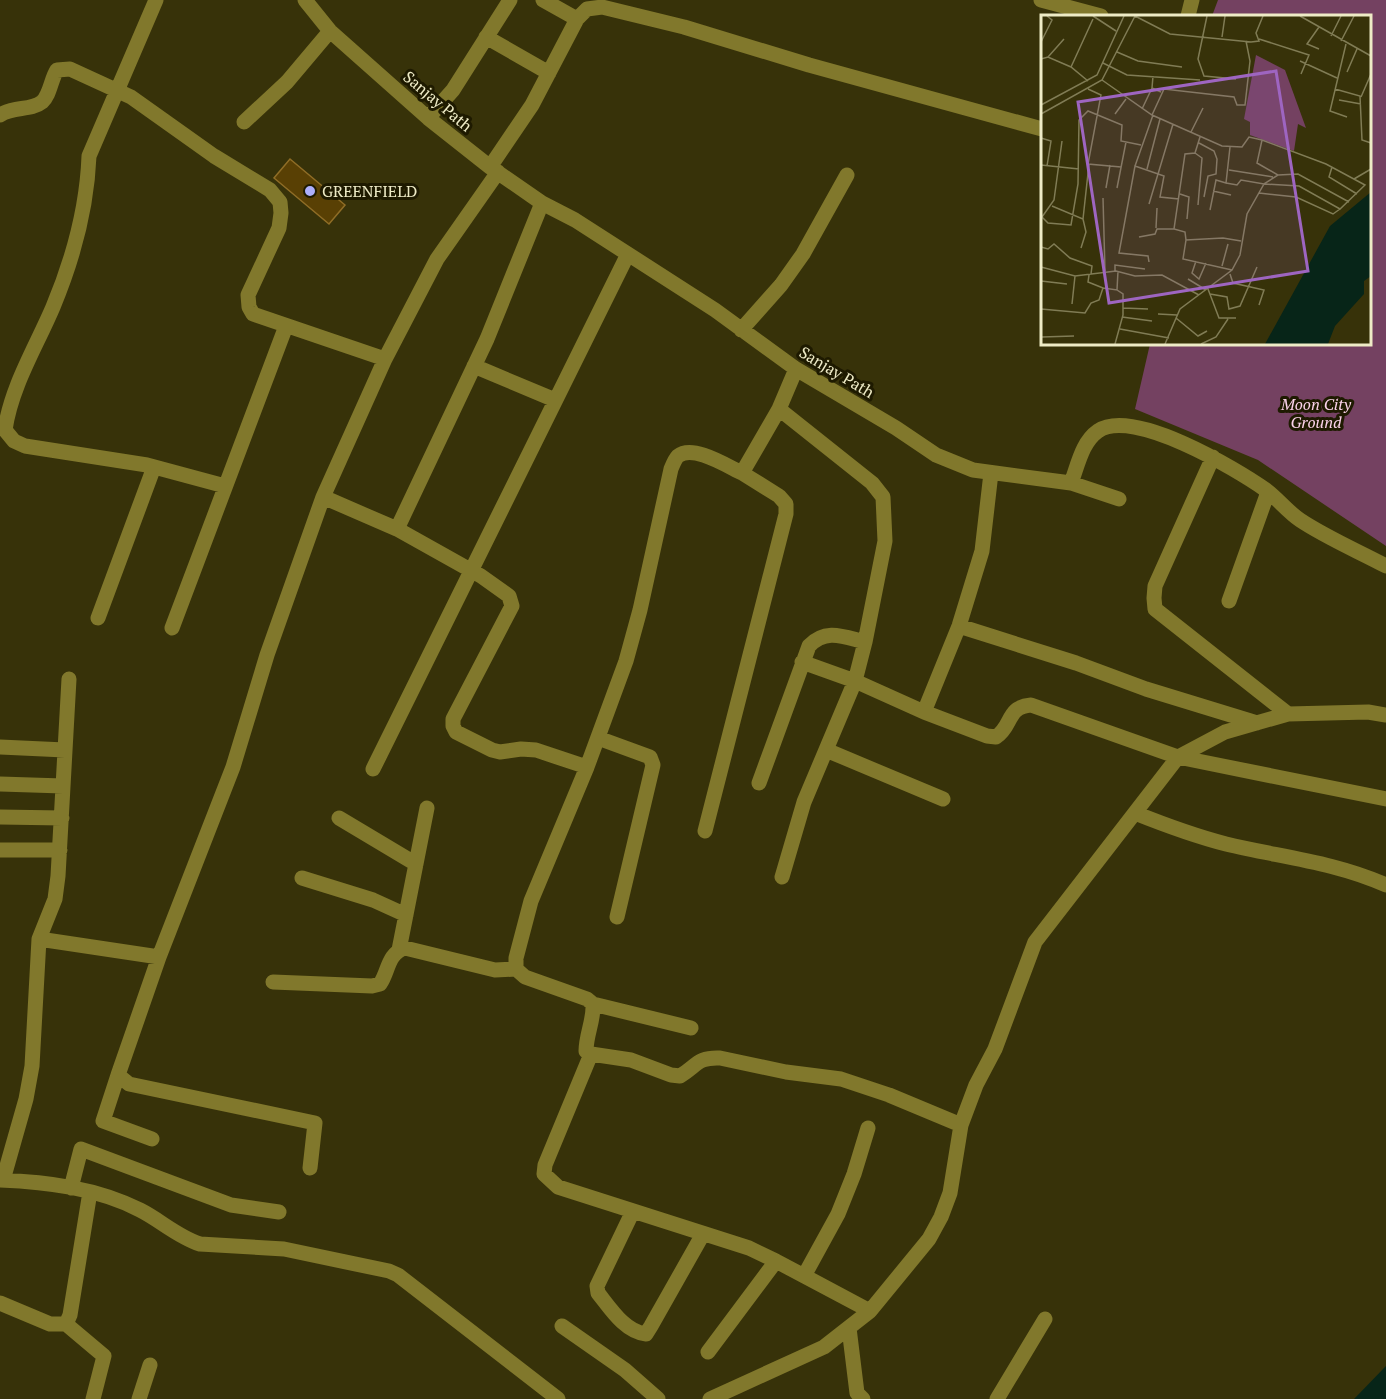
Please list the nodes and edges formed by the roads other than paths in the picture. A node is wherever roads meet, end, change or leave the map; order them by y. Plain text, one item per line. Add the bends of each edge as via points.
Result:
1 (156, 0) edge
2 (305, 0) edge
3 (510, 0) edge
4 (543, 0) edge
5 (1041, 0) edge
6 (1192, 0) edge
7 (1097, 15) edge
8 (1188, 15) edge
9 (577, 19) junction
10 (330, 31) junction
11 (486, 37) junction
12 (549, 73) junction
13 (116, 90) junction
14 (0, 115) edge
15 (428, 118) junction
16 (244, 122) dead end
17 (1041, 129) edge
18 (494, 169) junction
19 (846, 175) dead end
20 (542, 203) junction
21 (628, 254) junction
22 (286, 326) junction
23 (741, 330) junction
24 (385, 359) junction
25 (474, 366) junction
26 (796, 369) junction
27 (555, 400) junction
28 (779, 410) junction
29 (4, 442) edge
30 (1213, 458) junction
31 (154, 467) junction
32 (991, 472) junction
33 (742, 473) junction
34 (1071, 483) junction
35 (225, 486) junction
36 (1268, 492) junction
37 (323, 497) junction
38 (1119, 499) dead end
39 (397, 530) junction
40 (1386, 566) edge
41 (470, 570) junction
42 (1229, 601) dead end
43 (98, 618) dead end
44 (959, 626) junction
45 (172, 628) dead end
46 (865, 642) junction
47 (802, 662) junction
48 (69, 679) dead end
49 (855, 681) junction
50 (924, 712) junction
51 (1288, 714) junction
52 (1386, 715) edge
53 (1257, 723) junction
54 (598, 738) junction
55 (0, 747) edge
56 (65, 750) junction
57 (826, 750) junction
58 (1178, 757) junction
59 (587, 767) junction
60 (373, 769) dead end
61 (759, 783) dead end
62 (0, 784) edge
63 (63, 786) junction
64 (1386, 798) edge
65 (943, 800) dead end
66 (427, 808) dead end
67 (1135, 813) junction
68 (0, 817) edge
69 (62, 818) junction
70 (339, 818) dead end
71 (705, 831) dead end
72 (0, 850) edge
73 (60, 850) junction
74 (416, 864) junction
75 (782, 877) dead end
76 (302, 878) dead end
77 (1386, 885) edge
78 (406, 915) junction
79 (617, 917) dead end
80 (39, 939) junction
81 (399, 950) junction
82 (159, 957) junction
83 (516, 969) junction
84 (273, 982) dead end
85 (593, 1004) junction
86 (691, 1028) dead end
87 (591, 1053) junction
88 (118, 1075) junction
89 (961, 1125) junction
90 (868, 1128) dead end
91 (152, 1139) dead end
92 (310, 1168) dead end
93 (1, 1180) edge
94 (72, 1188) junction
95 (90, 1192) junction
96 (633, 1211) junction
97 (279, 1212) dead end
98 (703, 1234) junction
99 (776, 1261) junction
100 (804, 1276) junction
101 (0, 1303) edge
102 (870, 1311) junction
103 (1045, 1318) dead end
104 (66, 1324) junction
105 (562, 1326) dead end
106 (849, 1328) junction
107 (708, 1352) dead end
108 (150, 1365) dead end
109 (93, 1399) edge
110 (139, 1399) edge
111 (558, 1399) edge
112 (658, 1399) edge
113 (710, 1399) edge
114 (863, 1399) edge
115 (997, 1399) edge

1 - 13 street
2 - 10 street, Sanjay Path
3 - 11 street
4 - 9 street
5 - 7 street
6 - 8 street
9 - 12 street
9 - 17 street via 587,9 602,7
10 - 15 street, Sanjay Path
10 - 16 street via 287,82
11 - 12 street
11 - 15 street via 453,90
12 - 18 street
13 - 14 street via 70,69 57,70 41,102
13 - 22 street via 270,190 280,202 279,228 248,295 253,314
13 - 29 street via 89,156 75,245 15,393
15 - 18 street, Sanjay Path
18 - 20 street, Sanjay Path
18 - 24 street via 437,259
19 - 23 street via 803,254 782,285
20 - 21 street, Sanjay Path
20 - 25 street
21 - 23 street, Sanjay Path
21 - 27 street
22 - 24 street
22 - 35 street
23 - 26 street, Sanjay Path
24 - 37 street
25 - 27 street
25 - 39 street
26 - 28 street
26 - 32 street, Sanjay Path via 936,455 973,470
27 - 41 street
28 - 33 street
28 - 46 street via 872,483 883,497 885,541
29 - 31 street
30 - 34 street via 1149,429 1115,426 1100,429 1088,440
30 - 36 street
30 - 51 street via 1155,586 1155,609
31 - 35 street
31 - 43 street
32 - 34 street, Sanjay Path
32 - 44 street via 982,551
33 - 54 street via 699,453 687,451 677,456 626,661
33 - 71 street via 779,496 786,504 786,514
34 - 38 street, Sanjay Path
35 - 45 street
36 - 40 street via 1299,520
36 - 42 street
37 - 39 street
37 - 82 street via 267,655 233,767
39 - 41 street
41 - 59 street via 504,591 512,606 453,719 456,732 492,750 536,750
41 - 60 street
44 - 50 street
44 - 53 street
46 - 47 street via 834,634 817,637
46 - 49 street
47 - 49 street
47 - 61 street
48 - 56 street
49 - 50 street
49 - 57 street
50 - 58 street via 996,737 1021,705 1031,705
51 - 52 street
51 - 53 street
53 - 58 street via 1225,732
54 - 59 street
54 - 79 street via 650,757 653,765
55 - 56 street
56 - 63 street
57 - 65 street
57 - 75 street via 804,802
58 - 64 street
58 - 67 street
59 - 83 street via 531,902
62 - 63 street
63 - 69 street
66 - 74 street
67 - 77 street via 1226,844 1328,865
67 - 89 street via 1035,942 995,1049
68 - 69 street
69 - 73 street
70 - 74 street
72 - 73 street
73 - 80 street via 55,899
74 - 78 street
76 - 78 street via 374,900
78 - 81 street
80 - 82 street
80 - 93 street via 32,1066
81 - 83 street via 412,948 495,970
81 - 84 street via 391,958 380,984
82 - 88 street
83 - 85 street via 525,977
85 - 86 street
85 - 87 street via 586,1040 586,1052
87 - 89 street via 631,1060 680,1077 695,1062 710,1057 841,1079
87 - 96 street via 543,1174 558,1187
88 - 91 street via 103,1121
88 - 92 street via 129,1084 315,1123
89 - 102 street via 950,1193 941,1217
90 - 100 street via 838,1214
93 - 94 street
94 - 95 street
94 - 97 street via 81,1149 231,1205
95 - 104 street
95 - 111 street via 137,1208 200,1244 284,1249 398,1275
96 - 98 street
96 - 98 street via 597,1286 598,1293 638,1333 646,1334
98 - 99 street
99 - 100 street
99 - 107 street
100 - 102 street
101 - 104 street via 50,1324
102 - 106 street
103 - 115 street
104 - 109 street via 104,1356
105 - 112 street via 625,1370
106 - 113 street via 824,1347
106 - 114 street via 857,1393
108 - 110 street

